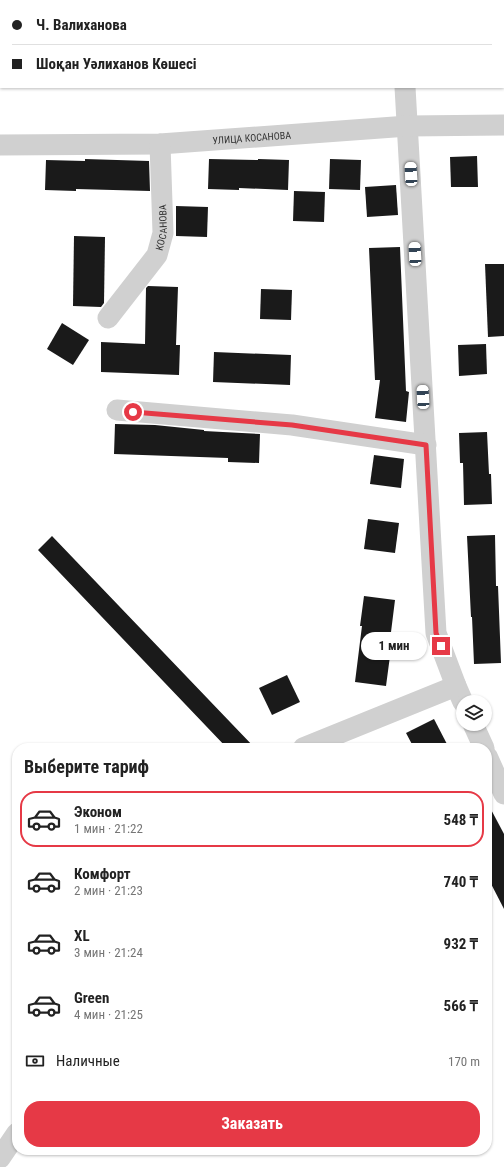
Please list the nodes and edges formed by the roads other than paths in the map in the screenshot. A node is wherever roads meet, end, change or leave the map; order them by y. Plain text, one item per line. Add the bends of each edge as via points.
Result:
1 (405, 88) edge
2 (504, 125) edge
3 (408, 126) junction
4 (160, 144) junction
5 (0, 145) edge
6 (108, 318) dead end
7 (117, 410) dead end
8 (426, 445) junction
9 (460, 694) edge
10 (476, 731) edge
11 (318, 743) edge
12 (482, 743) edge
13 (492, 767) edge
14 (504, 794) edge
15 (12, 1140) edge
16 (0, 1158) edge

1 - 3 street
2 - 3 street, УЛИЦА КОСАНОВА
3 - 4 street, УЛИЦА КОСАНОВА
3 - 8 street
4 - 5 street, УЛИЦА КОСАНОВА
4 - 6 street, КОСАНОВА via 163,232 157,255
7 - 8 street via 292,425
8 - 9 street via 436,633
9 - 11 street
10 - 12 street
13 - 14 street
15 - 16 street

